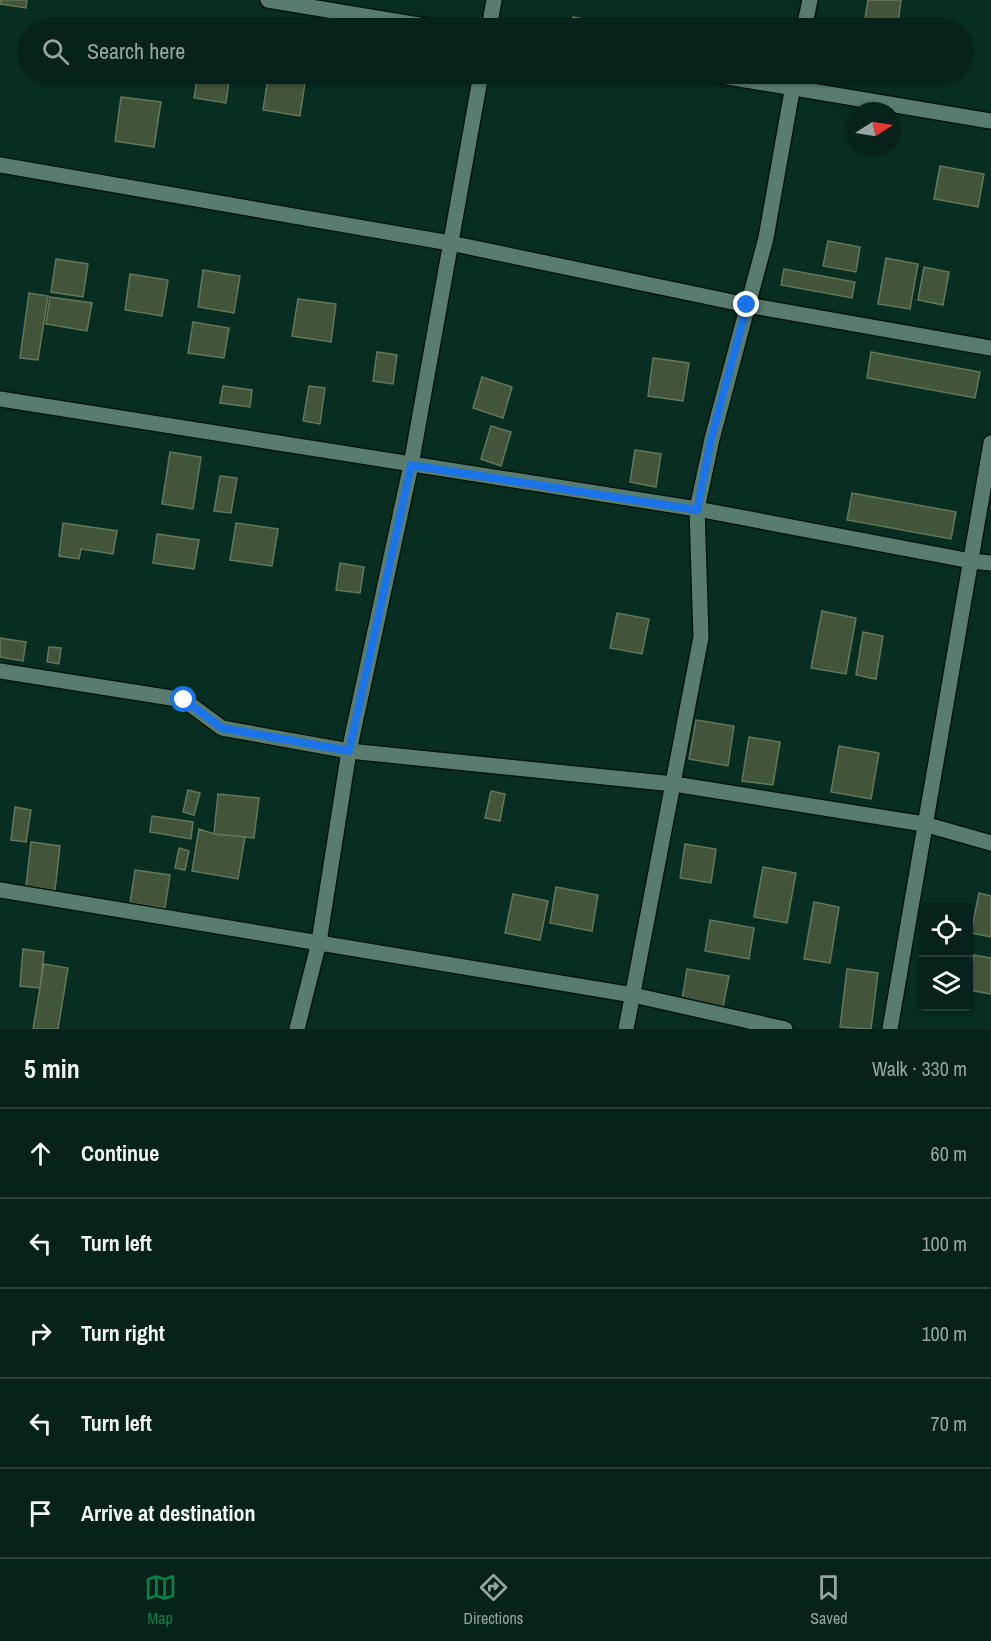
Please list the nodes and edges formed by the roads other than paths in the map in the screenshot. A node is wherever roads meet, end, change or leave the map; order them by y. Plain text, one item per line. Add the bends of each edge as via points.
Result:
1 (268, 0) edge
2 (495, 0) edge
3 (810, 0) edge
4 (376, 18) edge
5 (491, 18) edge
6 (806, 18) edge
7 (479, 84) edge
8 (792, 84) edge
9 (812, 84) edge
10 (991, 121) edge
11 (0, 165) edge
12 (450, 243) junction
13 (747, 305) junction
14 (991, 348) edge
15 (0, 399) edge
16 (991, 443) edge
17 (411, 465) junction
18 (697, 510) junction
19 (971, 561) junction
20 (991, 562) edge
21 (0, 671) edge
22 (349, 751) junction
23 (674, 784) junction
24 (924, 824) junction
25 (991, 843) edge
26 (0, 890) edge
27 (319, 942) junction
28 (633, 995) junction
29 (297, 1029) edge
30 (626, 1029) edge
31 (785, 1029) edge
32 (890, 1029) edge

1 - 4 street
2 - 5 street
3 - 6 street
7 - 12 street
8 - 13 street via 766,238
9 - 10 street
11 - 12 street
12 - 13 street
12 - 17 street
13 - 14 street
13 - 18 street via 711,439
15 - 17 street
16 - 19 street
17 - 18 street
17 - 22 street
18 - 19 street
18 - 23 street via 701,637
19 - 20 street
19 - 24 street
21 - 22 street via 184,700 222,728
22 - 23 street
22 - 27 street
23 - 24 street
23 - 28 street
24 - 25 street
24 - 32 street
26 - 27 street
27 - 28 street
27 - 29 street
28 - 30 street
28 - 31 street

